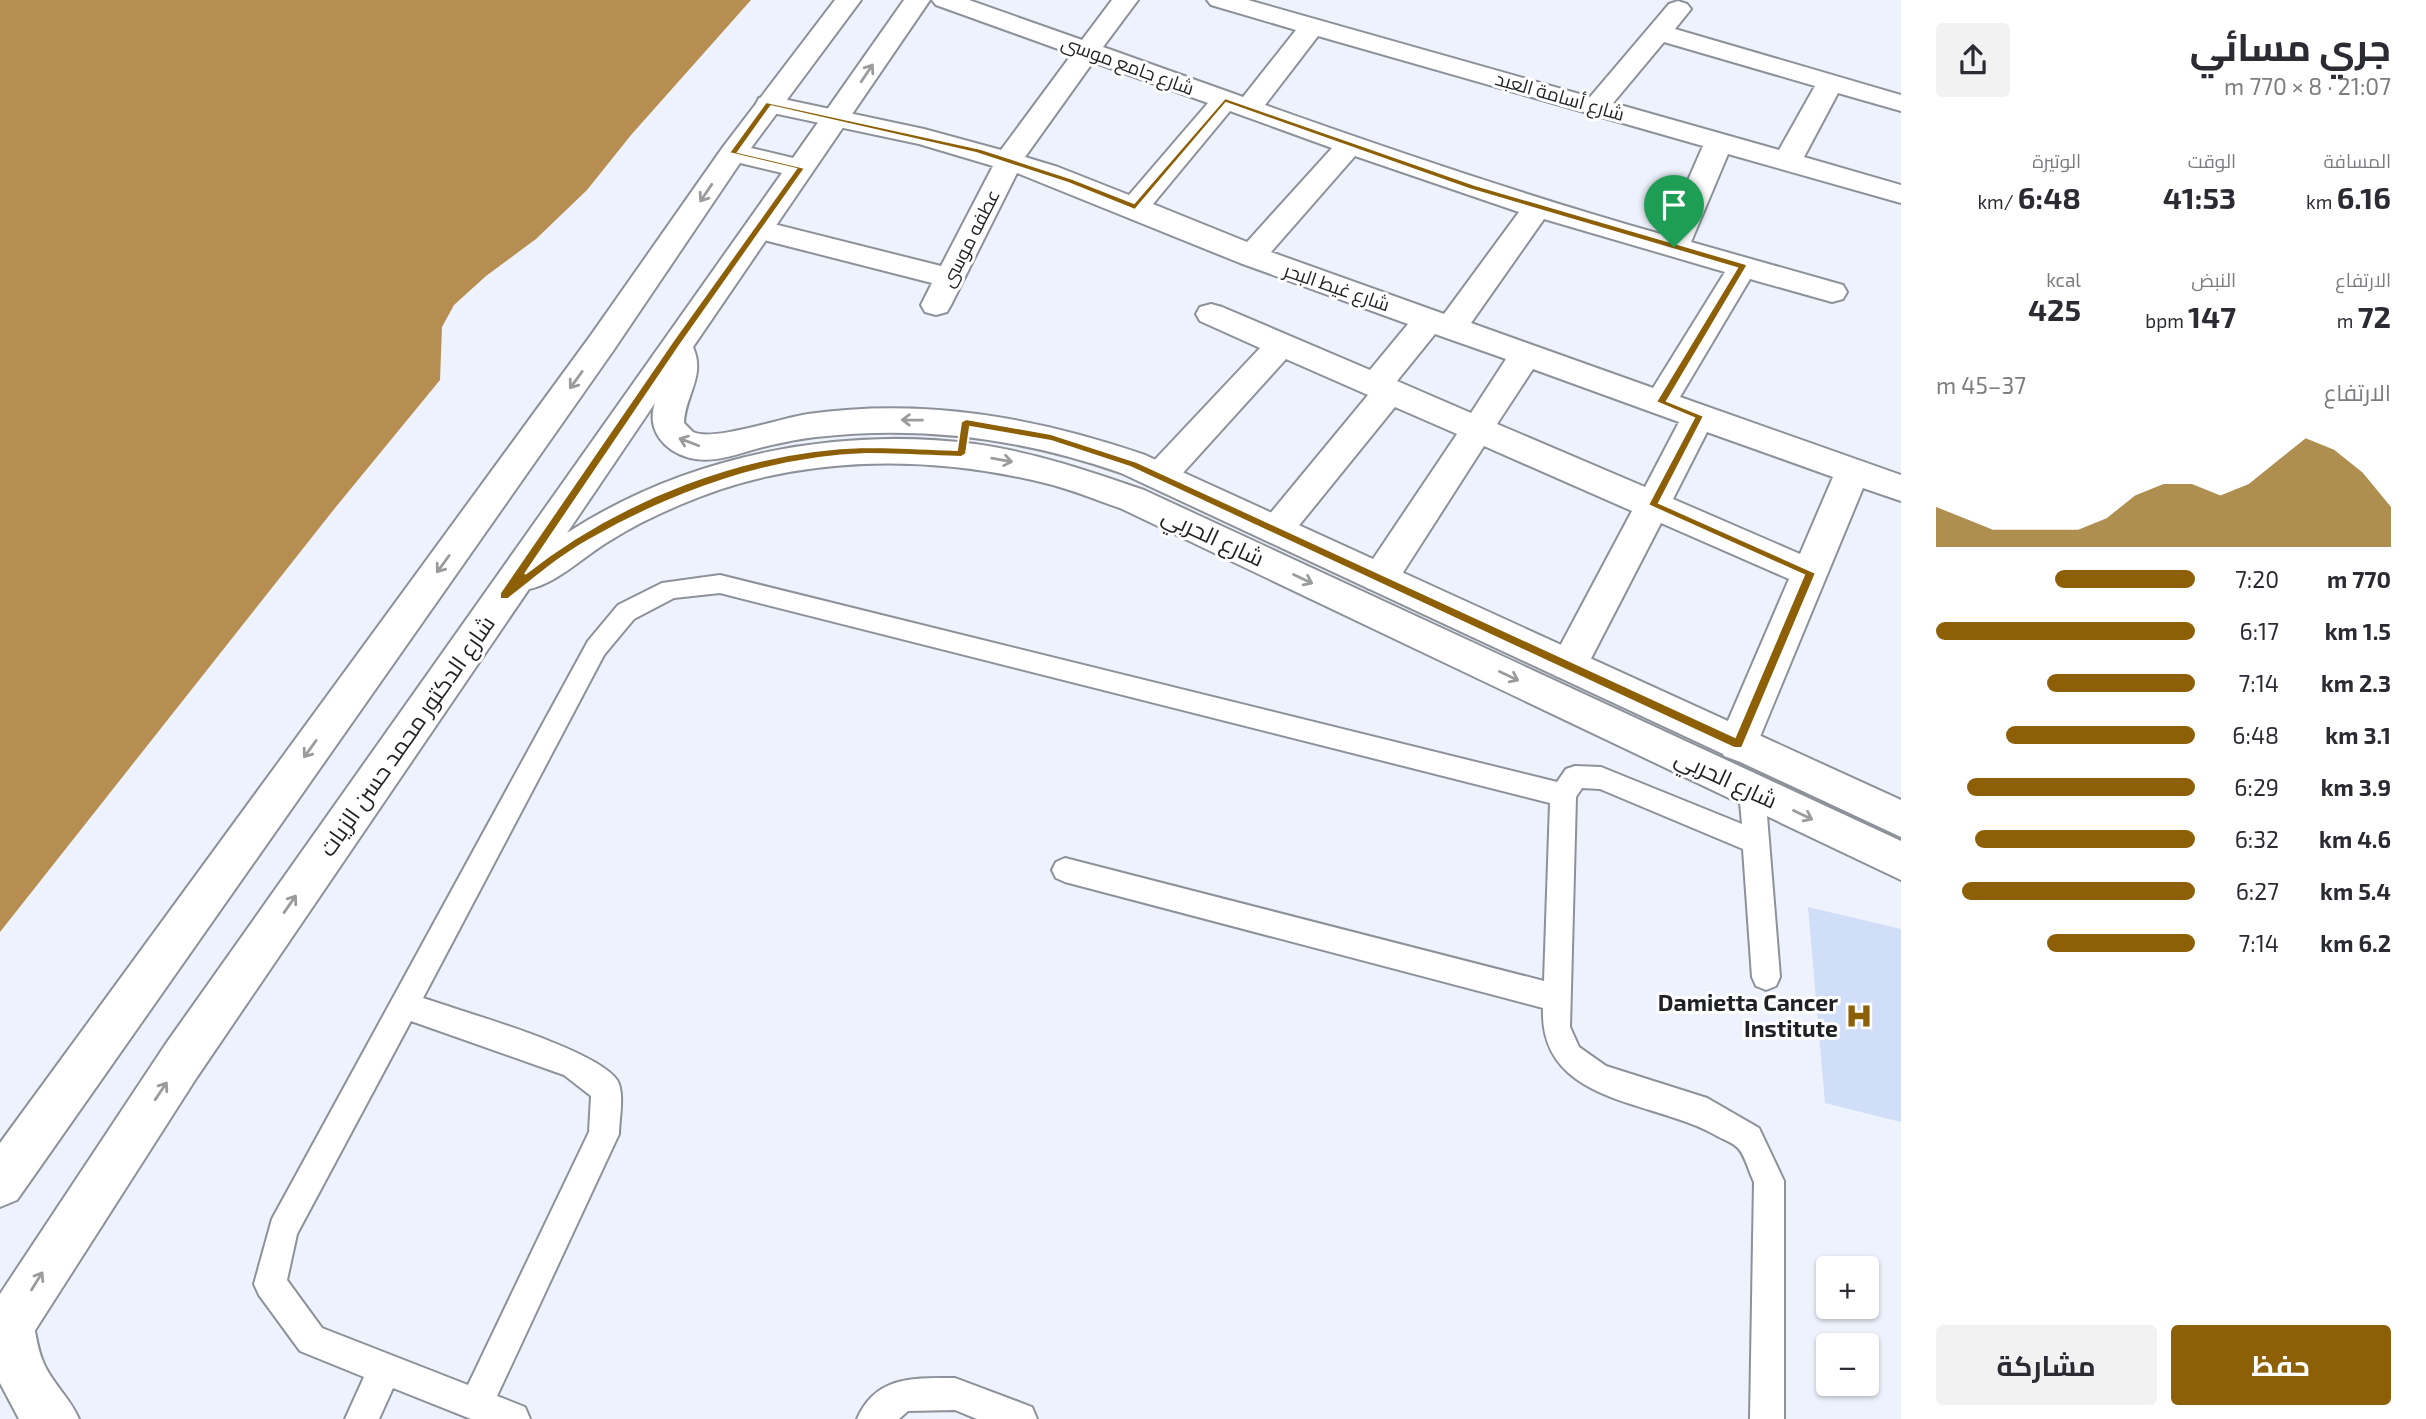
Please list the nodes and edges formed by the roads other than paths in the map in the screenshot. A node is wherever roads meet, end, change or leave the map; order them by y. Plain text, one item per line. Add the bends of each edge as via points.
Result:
1 (848, 0) edge
2 (917, 0) edge
3 (945, 0) edge
4 (1125, 0) edge
5 (1220, 0) edge
6 (1289, 9) edge
7 (1678, 9) dead end
8 (1312, 26) junction
9 (1658, 32) junction
10 (1086, 51) junction
11 (1831, 82) junction
12 (1901, 103) edge
13 (769, 104) junction
14 (1237, 104) junction
15 (1596, 106) junction
16 (836, 118) junction
17 (1719, 141) junction
18 (1350, 145) junction
19 (733, 153) junction
20 (1009, 160) junction
21 (1787, 160) junction
22 (801, 168) junction
23 (1901, 194) edge
24 (1135, 207) junction
25 (1537, 208) junction
26 (758, 229) junction
27 (1674, 247) junction
28 (1251, 256) junction
29 (1743, 266) junction
30 (950, 278) junction
31 (1832, 292) dead end
32 (936, 305) dead end
33 (1210, 314) dead end
34 (1440, 324) junction
35 (676, 343) junction
36 (1282, 344) junction
37 (1526, 354) junction
38 (1382, 388) junction
39 (1661, 402) junction
40 (1699, 416) junction
41 (1477, 429) junction
42 (964, 438) junction
43 (1853, 471) junction
44 (1160, 476) junction
45 (1901, 488) edge
46 (1653, 505) junction
47 (1276, 530) junction
48 (1810, 573) junction
49 (1380, 578) junction
50 (504, 596) junction
51 (1569, 665) junction
52 (1738, 744) junction
53 (1752, 791) junction
54 (1563, 795) junction
55 (1901, 819) edge
56 (1756, 842) junction
57 (1901, 861) edge
58 (1065, 870) dead end
59 (1766, 977) dead end
60 (1557, 998) junction
61 (404, 1005) junction
62 (0, 1183) edge
63 (5, 1331) edge
64 (385, 1369) junction
65 (476, 1404) junction
66 (53, 1419) edge
67 (362, 1419) edge
68 (513, 1419) edge
69 (874, 1419) edge
70 (1020, 1419) edge
71 (1767, 1419) edge

1 - 13 street
16 -> 2 street, شارع الدكتور محمد حسن الزيات
3 - 10 street, شارع جامع موسى
4 - 10 street, عطفه موسى
5 - 6 street, شارع أسامة العبد
6 - 8 street, شارع أسامة العبد
7 - 9 street
8 - 14 street
8 - 15 street, شارع أسامة العبد
9 - 11 street
9 - 15 street
10 - 14 street, شارع جامع موسى
10 - 20 street, عطفه موسى
11 - 12 street
11 - 21 street
13 - 16 street, شارع غيط البحر
13 - 19 street
14 - 18 street, شارع جامع موسى
14 - 24 street
15 - 17 street, شارع أسامة العبد
16 - 20 street, شارع غيط البحر
16 - 22 street, شارع الدكتور محمد حسن الزيات
17 - 21 street, شارع أسامة العبد
17 - 27 street
18 - 25 street, شارع جامع موسى
18 - 28 street
19 - 22 street
19 -> 62 street via 587,365
20 - 24 street, شارع غيط البحر
20 - 30 street, عطفه موسى
21 - 23 street, شارع أسامة العبد
22 - 26 street, شارع الدكتور محمد حسن الزيات
24 - 28 street, شارع غيط البحر
25 - 27 street, شارع جامع موسى
25 - 34 street
26 - 30 street
26 - 35 street, شارع الدكتور محمد حسن الزيات
27 - 29 street, شارع جامع موسى
28 - 34 street, شارع غيط البحر
29 - 31 street, شارع جامع موسى
29 - 39 street
30 - 32 street, عطفه موسى
33 - 36 street
34 - 37 street, شارع غيط البحر
34 - 38 street
42 -> 35 street, شارع الحربي via 908,419 772,433 720,447 692,446 667,425 666,415 684,369
35 - 50 street, شارع الدكتور محمد حسن الزيات
36 - 38 street
36 - 44 street
37 - 39 street, شارع غيط البحر
37 - 41 street
38 - 41 street
38 - 47 street
39 - 40 street, شارع غيط البحر
40 - 43 street, شارع غيط البحر
40 - 46 street
41 - 46 street
41 - 49 street
42 - 44 street, شارع الحربي via 1024,431 1079,445
42 - 50 street, شارع الحربي via 768,464 674,492 614,520 557,555
42 -> 53 street, شارع الحربي via 1132,499
43 - 45 street, شارع غيط البحر
43 - 48 street
44 - 47 street, شارع الحربي
46 - 48 street
46 - 51 street
47 - 49 street, شارع الحربي
48 - 52 street
49 - 51 street, شارع الحربي
63 -> 50 street, شارع الدكتور محمد حسن الزيات via 181,1061
51 - 52 street, شارع الحربي
52 - 55 street, شارع الحربي
53 - 56 lane
53 -> 57 street, شارع الحربي
54 - 56 lane via 1574,778 1601,778
54 - 60 lane
54 - 61 lane via 720,584 670,589 626,612 596,648
56 - 59 lane
58 - 60 lane
60 - 71 lane via 1556,1028 1569,1057 1588,1072 1707,1114 1749,1138 1769,1181
61 - 64 lane via 283,1230 270,1284 311,1340
61 - 65 lane via 573,1064 606,1089 604,1135
63 - 66 street via 23,1378
64 - 65 lane
64 - 67 lane
65 - 68 lane
69 - 70 lane via 902,1395 955,1394

